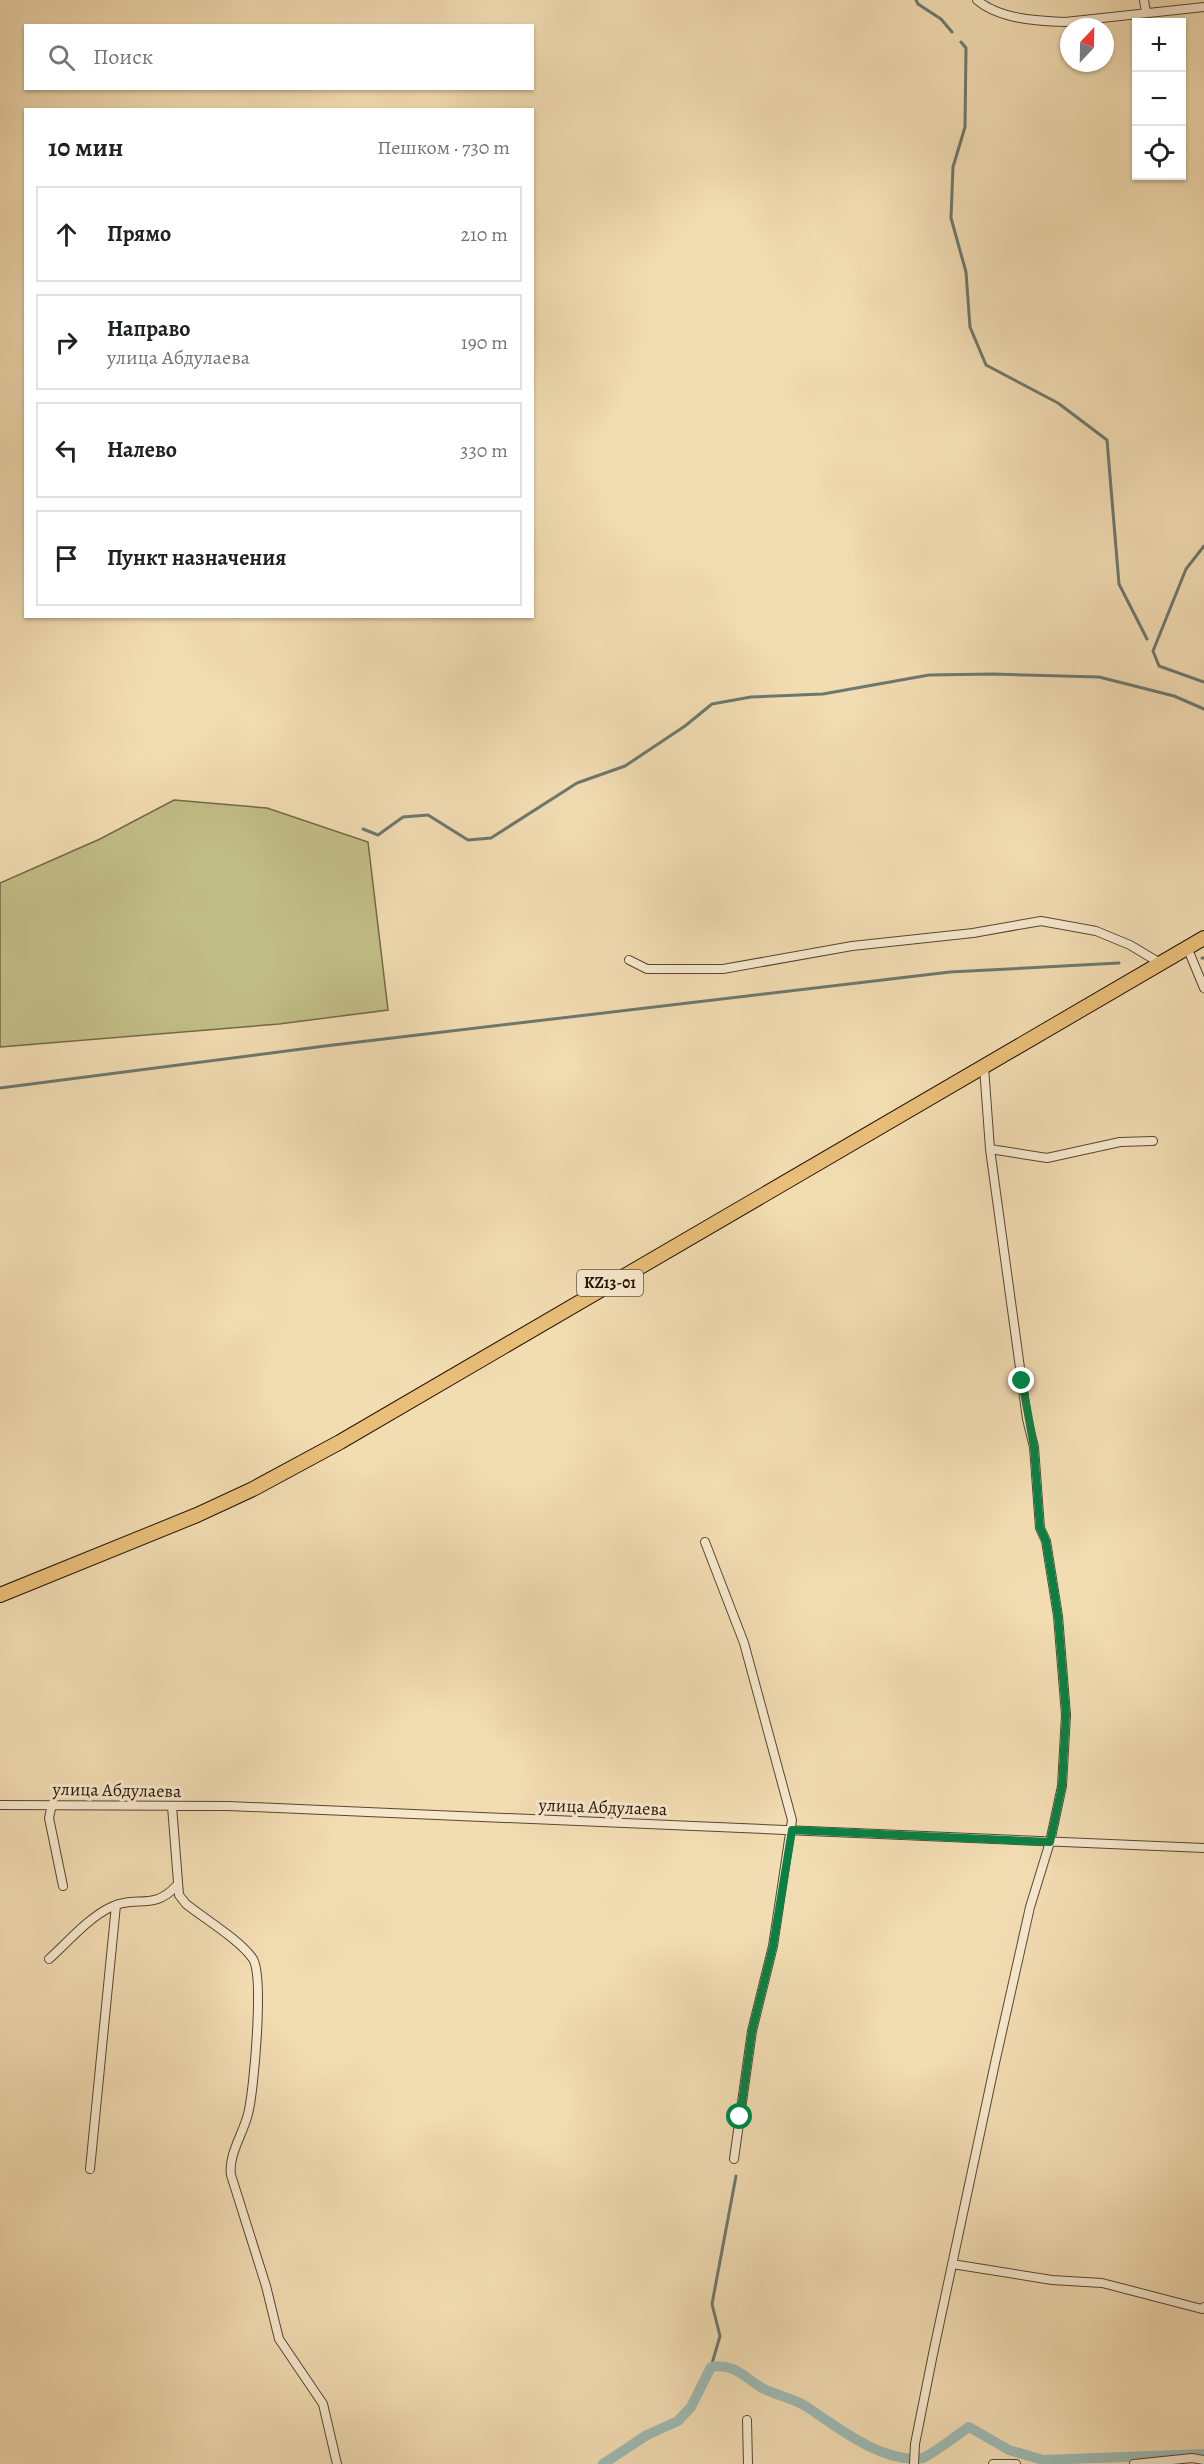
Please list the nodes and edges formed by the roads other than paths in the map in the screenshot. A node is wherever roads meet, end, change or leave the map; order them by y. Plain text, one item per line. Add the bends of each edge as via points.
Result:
1 (977, 0) edge
2 (1143, 0) edge
3 (1204, 7) edge
4 (1146, 12) junction
5 (1204, 938) edge
6 (1187, 947) junction
7 (629, 960) dead end
8 (1160, 963) junction
9 (1202, 975) edge
10 (1204, 988) edge
11 (984, 1067) junction
12 (1153, 1142) dead end
13 (990, 1149) junction
14 (705, 1542) dead end
15 (0, 1595) edge
16 (52, 1804) junction
17 (0, 1805) edge
18 (172, 1806) junction
19 (792, 1830) junction
20 (1050, 1842) junction
21 (1204, 1848) edge
22 (63, 1886) dead end
23 (177, 1886) junction
24 (116, 1905) junction
25 (49, 1959) dead end
26 (734, 2159) dead end
27 (90, 2169) dead end
28 (952, 2264) junction
29 (1204, 2307) edge
30 (747, 2420) dead end
31 (1204, 2460) edge
32 (337, 2464) edge
33 (748, 2464) edge
34 (914, 2464) edge
35 (993, 2464) edge
36 (1016, 2464) edge
37 (1134, 2464) edge

1 - 4 street via 994,11 1042,21
2 - 4 street
3 - 4 street
5 - 6 highway, KZ13-01
6 - 8 highway, KZ13-01
6 - 9 street
7 - 8 street via 647,969 723,969 852,946 974,933 1041,921 1096,931
8 - 11 highway, KZ13-01
9 - 10 street
11 - 13 street
11 - 15 highway, KZ13-01 via 262,1484 151,1535
12 - 13 street via 1120,1142 1047,1158
13 - 20 street via 1034,1447 1040,1528 1046,1541 1058,1616 1065,1746 1062,1786
14 - 19 street via 744,1643 792,1810
16 - 17 street, улица Абдулаева
16 - 18 street, улица Абдулаева
16 - 22 street via 49,1818
18 - 19 street, улица Абдулаева
18 - 23 street
19 - 20 street, улица Абдулаева
19 - 26 street via 773,1946 752,2031
20 - 21 street, улица Абдулаева
20 - 28 street via 991,2063
23 - 24 street via 152,1902
23 - 32 street via 186,1904 244,1950 256,1965 259,1995 249,2110 231,2163 231,2175 279,2339 323,2404
24 - 25 street via 96,1917
24 - 27 street
28 - 29 street via 1052,2280 1102,2283
28 - 34 street
30 - 33 street
31 - 37 street
35 - 36 street

